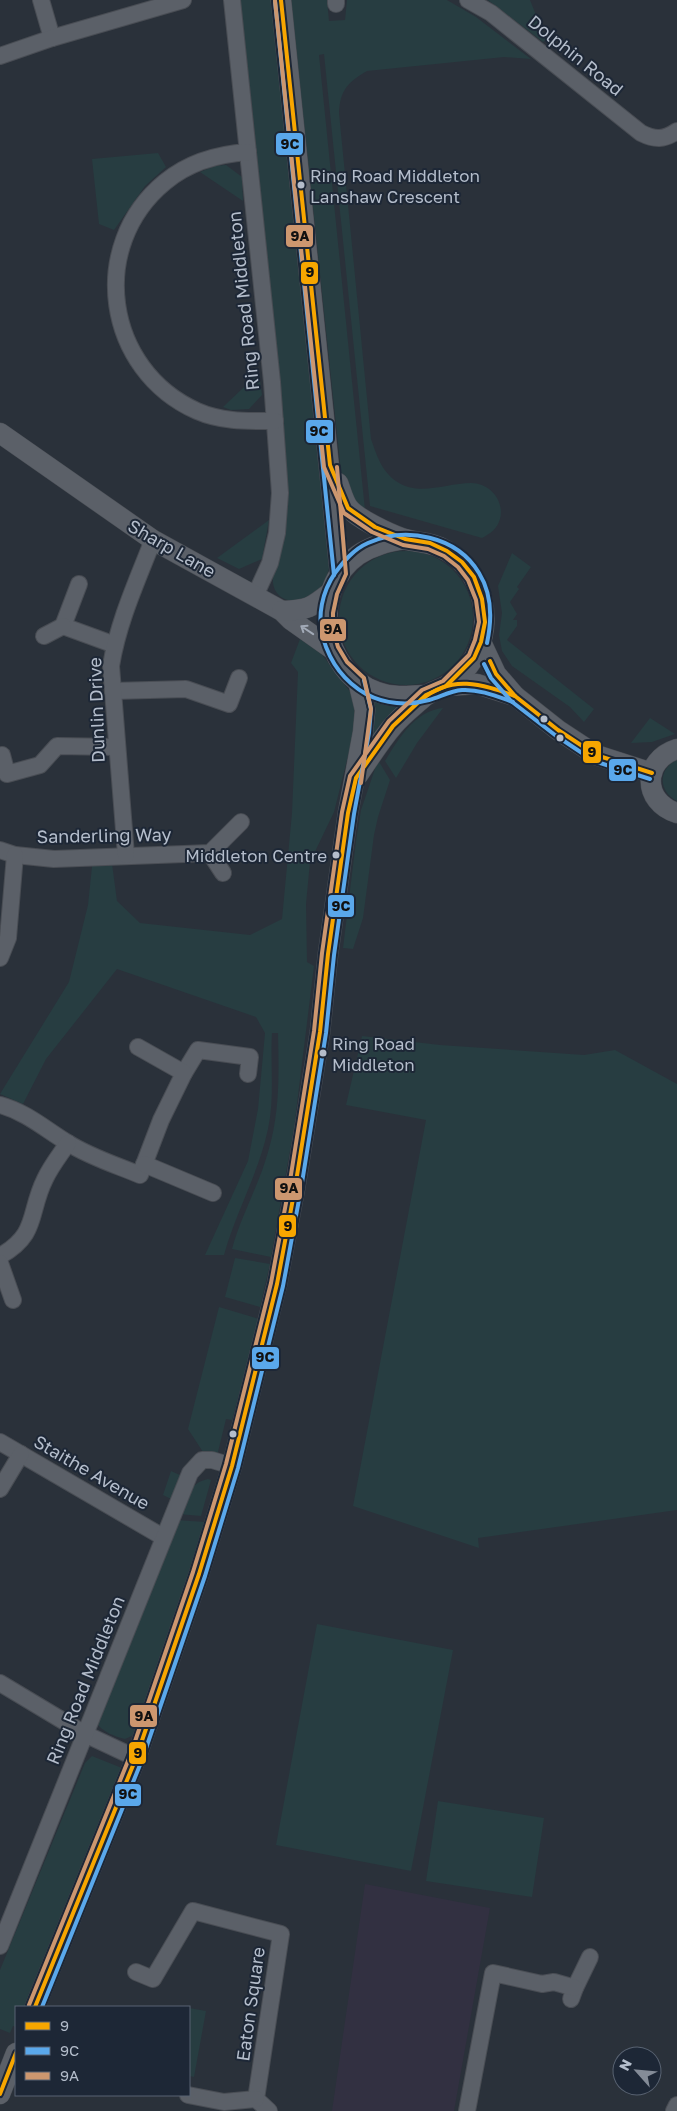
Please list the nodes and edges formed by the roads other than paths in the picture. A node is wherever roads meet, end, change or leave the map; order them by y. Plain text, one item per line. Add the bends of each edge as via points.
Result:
1 (41, 0) edge
2 (183, 0) edge
3 (232, 0) edge
4 (281, 0) edge
5 (468, 0) edge
6 (52, 38) junction
7 (0, 56) edge
8 (677, 131) edge
9 (248, 152) junction
10 (275, 421) junction
11 (2, 436) edge
12 (330, 464) junction
13 (405, 539) junction
14 (153, 540) junction
15 (340, 574) junction
16 (78, 584) dead end
17 (331, 592) junction
18 (255, 596) junction
19 (282, 610) junction
20 (63, 626) junction
21 (44, 636) dead end
22 (481, 642) junction
23 (115, 645) junction
24 (332, 649) junction
25 (239, 678) dead end
26 (358, 681) junction
27 (446, 686) junction
28 (113, 692) junction
29 (426, 695) junction
30 (515, 696) junction
31 (116, 747) junction
32 (677, 748) edge
33 (2, 755) dead end
34 (652, 773) junction
35 (356, 778) junction
36 (677, 813) edge
37 (241, 822) dead end
38 (7, 852) edge
39 (210, 853) junction
40 (126, 855) junction
41 (223, 872) dead end
42 (0, 958) edge
43 (138, 1047) dead end
44 (184, 1073) junction
45 (248, 1074) dead end
46 (0, 1105) edge
47 (68, 1143) junction
48 (144, 1164) junction
49 (214, 1192) dead end
50 (0, 1256) edge
51 (0, 1263) edge
52 (13, 1300) dead end
53 (0, 1442) edge
54 (21, 1454) junction
55 (232, 1466) junction
56 (0, 1489) edge
57 (163, 1537) junction
58 (0, 1683) edge
59 (85, 1734) junction
60 (136, 1758) junction
61 (1, 1940) edge
62 (590, 1957) dead end
63 (136, 1972) dead end
64 (35, 2006) edge
65 (15, 2056) edge
66 (0, 2094) edge
67 (190, 2095) edge
68 (256, 2099) junction
69 (677, 2105) edge
70 (269, 2111) edge
71 (467, 2111) edge
72 (674, 2111) edge

1 - 6 street
2 - 6 street
3 - 9 street, Ring Road Middleton
4 - 12 street
5 - 8 street, Dolphin Road via 491,13 641,133 659,139 668,138
6 - 7 street
9 - 10 street, Ring Road Middleton
9 - 10 street via 226,154 185,168 151,195 127,231 116,272 118,315 134,355 161,388 197,411 217,417
10 - 18 street, Ring Road Middleton via 280,493 278,524 270,563
11 - 14 street, Sharp Lane
12 - 13 street via 348,508 375,527
12 - 15 street
13 - 15 street via 379,544 357,556
13 - 22 street via 430,543 447,551 474,577 482,599 485,622
14 - 18 street, Sharp Lane
14 - 23 street, Dunlin Drive
15 - 17 street
16 - 20 street
17 - 19 street via 303,610
17 - 24 street via 327,631
18 - 19 street, Sharp Lane
24 -> 19 street, Sharp Lane
20 - 21 street
20 - 23 street
22 - 27 street via 474,658
22 - 30 street via 496,674
23 - 28 street, Dunlin Drive via 111,666
24 - 26 street via 342,666
25 - 28 street via 229,704 186,689
26 - 29 street via 376,692 400,697
26 - 35 street via 365,710
27 - 29 street
27 - 30 street via 477,684
28 - 31 street, Dunlin Drive
29 - 35 street via 393,726
30 - 34 street via 596,755
31 - 33 street via 56,746 40,765 7,774
31 - 40 street, Dunlin Drive
32 - 34 street via 662,756
34 - 36 street via 651,785 657,800
35 - 55 street via 348,813 320,1032 295,1188 276,1284
37 - 39 street
38 - 40 street, Sanderling Way via 54,859
38 - 42 street via 8,938
39 - 40 street, Sanderling Way
39 - 41 street
43 - 44 street
44 - 45 street via 198,1050 250,1057
44 - 48 street
46 - 47 street via 20,1111
47 - 48 street via 140,1176
47 - 50 street via 44,1180 30,1228 23,1240
48 - 49 street
51 - 52 street
53 - 54 street, Staithe Avenue
54 - 56 street
54 - 57 street, Staithe Avenue
55 - 57 street, Ring Road Middleton via 202,1460 190,1473
55 - 60 street via 200,1574
57 - 59 street, Ring Road Middleton
58 - 59 street
59 - 60 street
59 - 61 street, Ring Road Middleton
60 - 64 street
62 - 71 street via 573,1993 554,1982 542,1984 493,1973
63 - 68 street, Eaton Square via 153,1979 193,1911 280,1934
65 - 66 street
67 - 68 street via 224,2102
68 - 70 street
69 - 72 street

